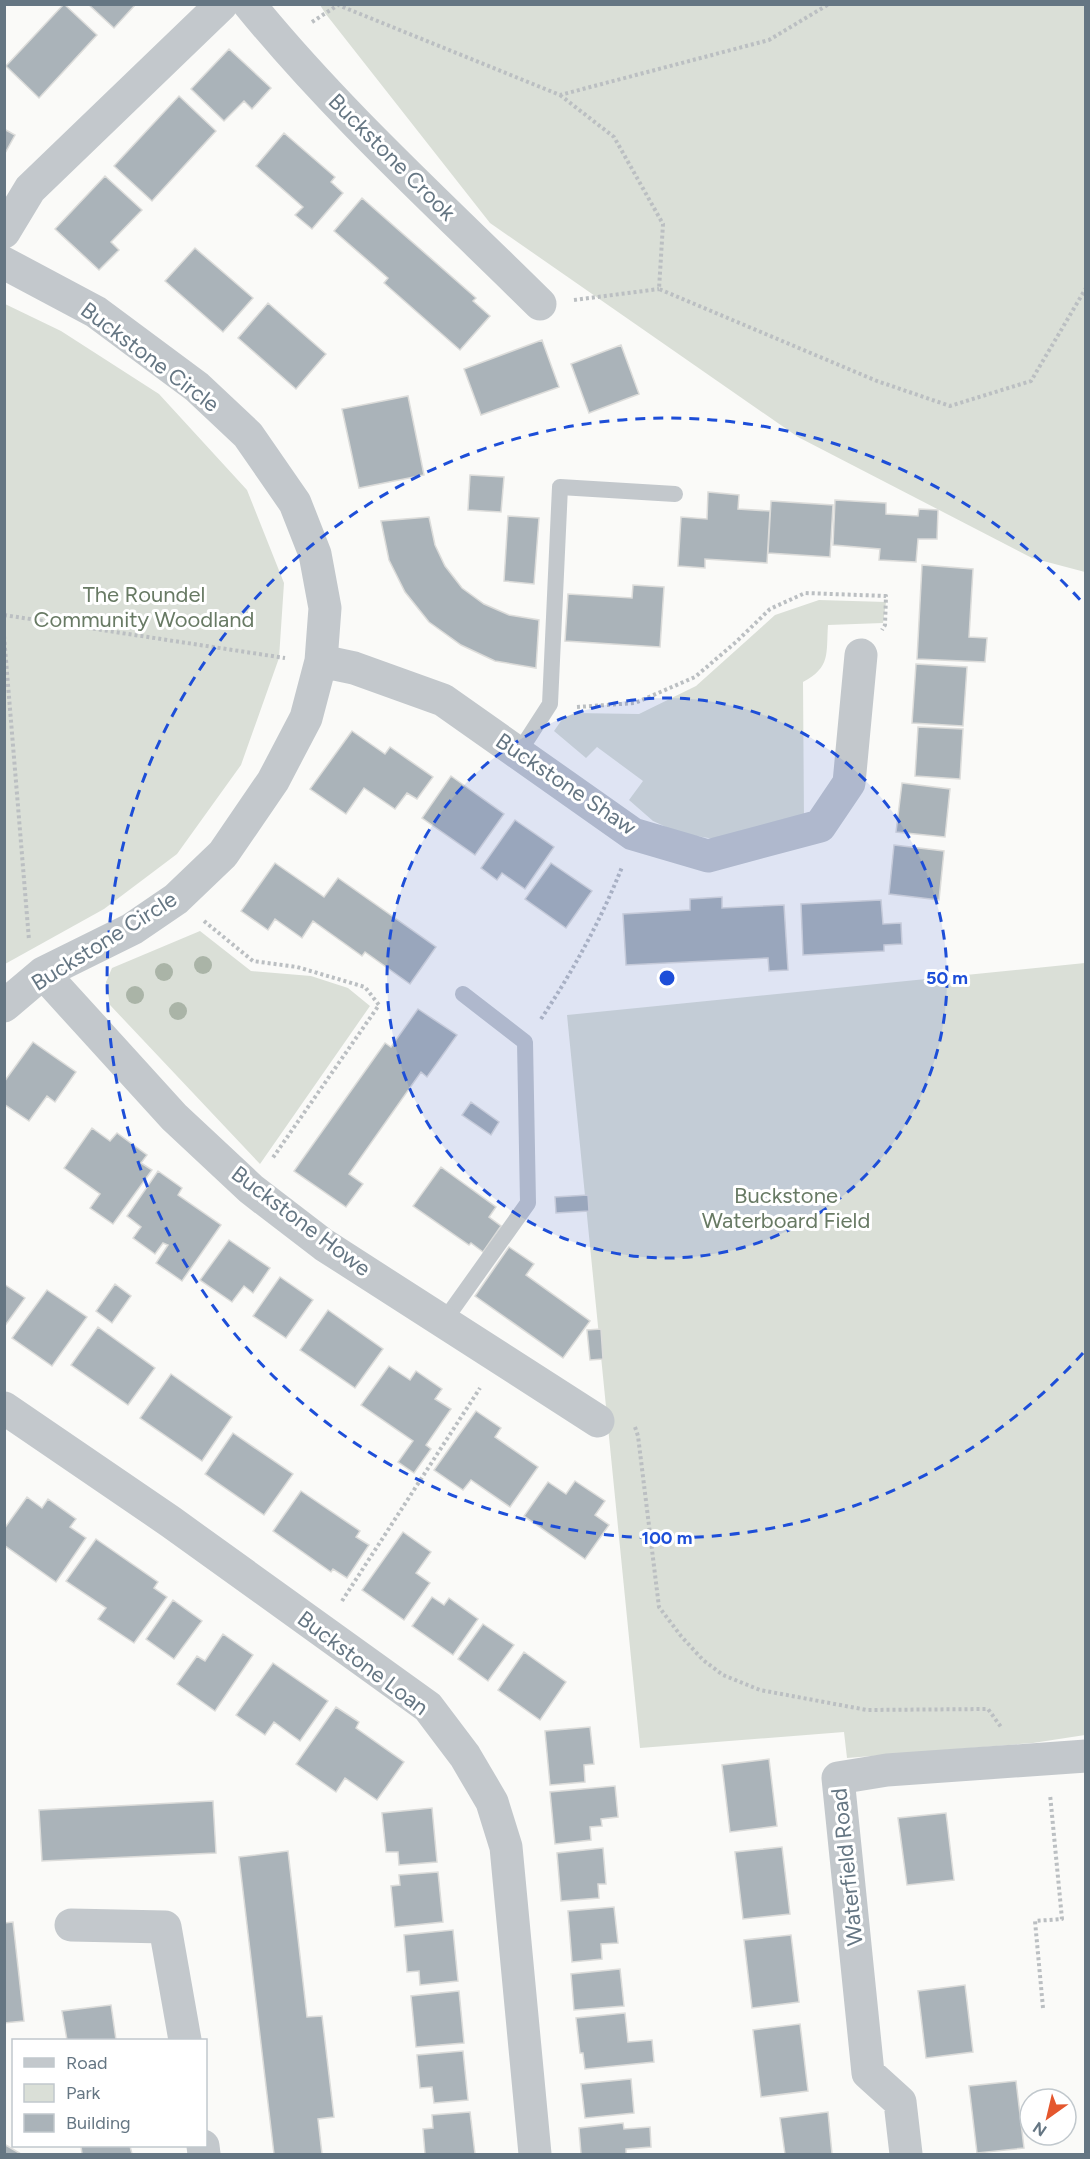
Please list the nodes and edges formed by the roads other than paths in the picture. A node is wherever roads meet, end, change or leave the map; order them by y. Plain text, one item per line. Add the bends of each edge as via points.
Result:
1 (222, 4) edge
2 (249, 4) edge
3 (4, 232) edge
4 (4, 263) edge
5 (540, 304) road end
6 (675, 494) dead end
7 (861, 655) road end
8 (321, 661) junction
9 (519, 752) junction
10 (44, 973) junction
11 (463, 994) dead end
12 (4, 1006) edge
13 (444, 1321) junction
14 (7, 1416) edge
15 (598, 1422) dead end
16 (1086, 1756) edge
17 (71, 1925) dead end
18 (185, 2039) edge
19 (535, 2154) edge
20 (906, 2154) edge

1 - 3 street via 30,189
2 - 5 street, Buckstone Crook via 384,151
4 - 8 street, Buckstone Circle via 96,312 196,387 248,435 295,503 315,554 325,608
6 - 9 lane via 560,487 550,704
7 - 9 street, Buckstone Shaw via 849,783 820,826 708,856 633,834
8 - 9 street, Buckstone Shaw via 354,668 443,700
8 - 10 street, Buckstone Circle via 306,718 273,782 223,854 176,899 132,929
10 - 12 street, Buckstone Circle
10 - 13 street, Buckstone Howe via 174,1117 251,1189 324,1245
11 - 13 lane via 525,1042 528,1203
13 - 15 street, Buckstone Howe
14 - 19 street, Buckstone Loan via 171,1522 428,1707 465,1756 492,1802 506,1847
16 - 20 street, Waterfield Road via 887,1770 838,1778 868,2073 900,2102
17 - 18 street via 165,1927

